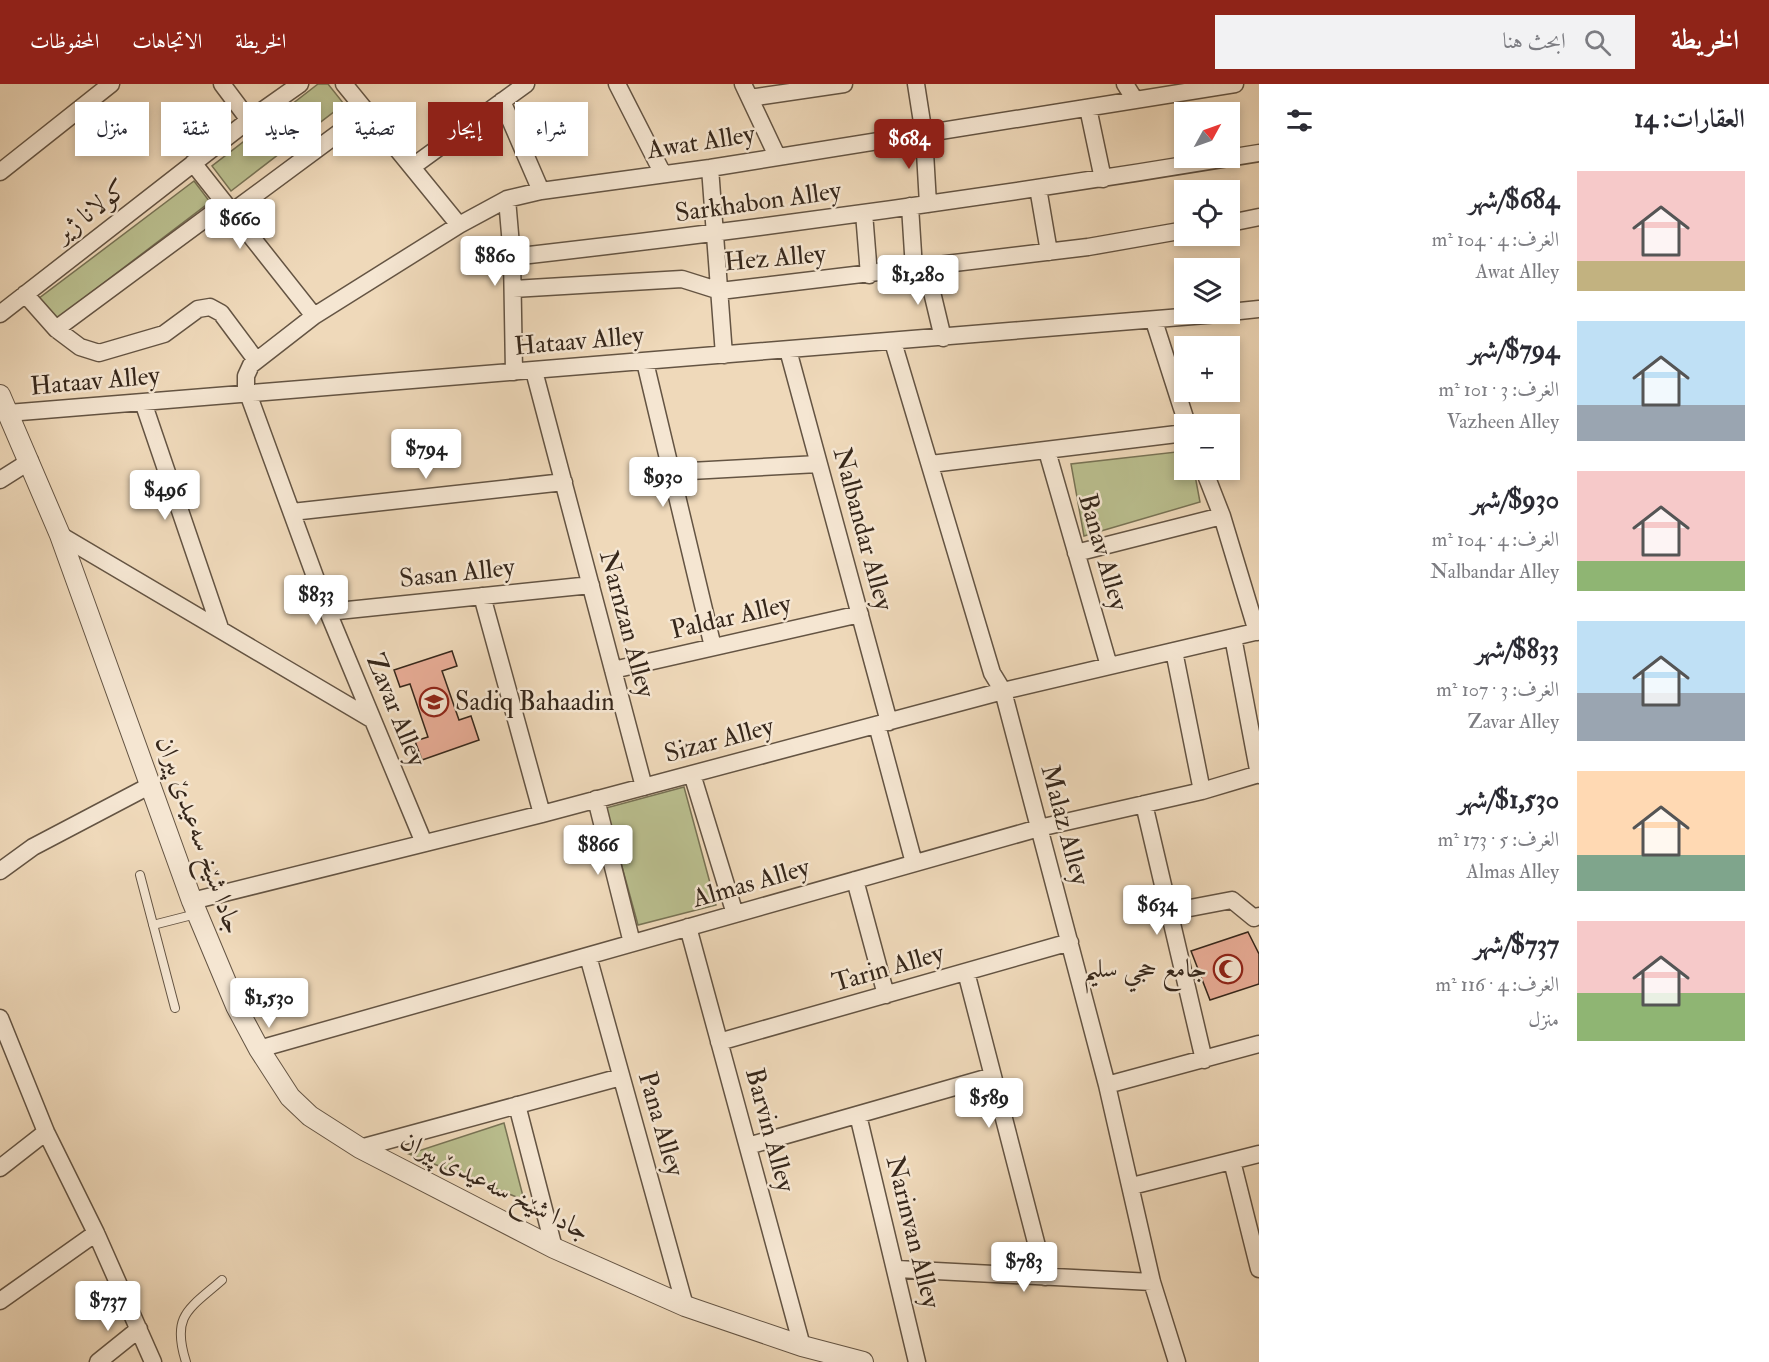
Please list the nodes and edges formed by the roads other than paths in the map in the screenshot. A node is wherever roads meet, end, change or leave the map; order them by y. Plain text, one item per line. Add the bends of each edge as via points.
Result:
1 (111, 84) edge
2 (222, 84) edge
3 (300, 84) edge
4 (344, 84) edge
5 (526, 84) edge
6 (617, 84) edge
7 (844, 84) edge
8 (916, 84) edge
9 (1125, 84) edge
10 (1235, 84) edge
11 (747, 91) edge
12 (1135, 100) junction
13 (502, 101) junction
14 (274, 102) edge
15 (359, 102) edge
16 (1088, 108) junction
17 (243, 112) edge
18 (243, 125) edge
19 (333, 135) edge
20 (924, 135) junction
21 (1259, 153) edge
22 (404, 156) edge
23 (777, 156) junction
24 (193, 163) junction
25 (412, 166) junction
26 (710, 168) junction
27 (0, 172) edge
28 (663, 174) junction
29 (1103, 179) junction
30 (1038, 188) junction
31 (541, 191) junction
32 (507, 200) junction
33 (928, 204) junction
34 (910, 206) junction
35 (228, 208) junction
36 (864, 213) junction
37 (1259, 218) edge
38 (1240, 221) edge
39 (459, 225) junction
40 (1174, 232) edge
41 (714, 235) junction
42 (1049, 252) junction
43 (512, 257) junction
44 (920, 268) junction
45 (869, 275) junction
46 (513, 289) junction
47 (720, 291) junction
48 (25, 294) junction
49 (1259, 309) edge
50 (1240, 311) edge
51 (0, 314) edge
52 (314, 316) junction
53 (1174, 319) edge
54 (1154, 321) junction
55 (56, 329) junction
56 (943, 338) junction
57 (893, 342) junction
58 (788, 350) junction
59 (724, 355) junction
60 (256, 360) junction
61 (645, 362) junction
62 (534, 371) junction
63 (514, 372) junction
64 (248, 394) junction
65 (0, 395) edge
66 (143, 402) junction
67 (8, 413) junction
68 (1184, 414) edge
69 (1174, 434) edge
70 (1047, 451) junction
71 (30, 461) junction
72 (818, 464) junction
73 (931, 464) junction
74 (672, 472) junction
75 (0, 480) edge
76 (1208, 480) edge
77 (564, 482) junction
78 (292, 512) junction
79 (1222, 516) junction
80 (60, 535) junction
81 (1076, 553) junction
82 (591, 585) junction
83 (482, 596) junction
84 (328, 612) junction
85 (860, 614) junction
86 (220, 628) junction
87 (1258, 632) edge
88 (1233, 637) junction
89 (713, 647) junction
90 (1174, 651) junction
91 (1109, 666) junction
92 (613, 670) junction
93 (1003, 691) junction
94 (373, 720) junction
95 (883, 723) junction
96 (692, 774) junction
97 (1259, 774) edge
98 (151, 785) junction
99 (644, 787) junction
100 (1202, 791) junction
101 (596, 799) junction
102 (1144, 804) junction
103 (542, 814) junction
104 (1040, 828) junction
105 (424, 843) junction
106 (914, 863) junction
107 (0, 871) edge
108 (140, 875) dead end
109 (855, 880) junction
110 (194, 907) junction
111 (1169, 912) junction
112 (735, 914) junction
113 (1259, 916) edge
114 (153, 925) junction
115 (688, 927) junction
116 (1070, 942) junction
117 (633, 943) junction
118 (588, 956) junction
119 (966, 972) junction
120 (886, 995) junction
121 (175, 1008) dead end
122 (0, 1018) edge
123 (719, 1042) junction
124 (1259, 1044) edge
125 (259, 1049) junction
126 (1203, 1060) junction
127 (993, 1076) junction
128 (621, 1077) junction
129 (1107, 1085) junction
130 (517, 1105) junction
131 (858, 1115) junction
132 (46, 1132) junction
133 (748, 1146) junction
134 (360, 1148) junction
135 (1259, 1154) edge
136 (1232, 1161) junction
137 (0, 1168) edge
138 (1132, 1186) junction
139 (96, 1233) junction
140 (554, 1248) junction
141 (897, 1269) junction
142 (1259, 1269) edge
143 (1045, 1277) junction
144 (222, 1280) dead end
145 (1152, 1282) junction
146 (0, 1301) edge
147 (685, 1306) junction
148 (139, 1329) junction
149 (802, 1346) junction
150 (98, 1362) edge
151 (153, 1362) edge
152 (186, 1362) edge
153 (863, 1362) edge
154 (917, 1362) edge
155 (1177, 1362) edge

1 - 27 street
2 - 17 street
3 - 14 street, کولانا ژیر
4 - 15 street
5 - 13 street
6 - 28 street
7 - 11 street
8 - 20 street
9 - 12 street
10 - 12 street, Awat Alley
11 - 23 street
12 - 16 street, Awat Alley
13 - 25 street
13 - 31 street
16 - 20 street, Awat Alley
16 - 29 street
18 - 24 street, کولانا ژیر
19 - 35 street
20 - 23 street, Awat Alley
20 - 33 street
21 - 29 street, Sarkhabon Alley
22 - 25 street
23 - 26 street, Awat Alley
24 - 35 street
24 - 48 street, کولانا ژیر
25 - 39 street
26 - 28 street, Awat Alley
26 - 41 street
28 - 31 street, Awat Alley
29 - 30 street, Sarkhabon Alley
30 - 33 street, Sarkhabon Alley
30 - 42 street
31 - 32 street, Awat Alley
32 - 39 street, Awat Alley
32 - 43 street
33 - 34 street, Sarkhabon Alley
34 - 36 street, Sarkhabon Alley
34 - 44 street
35 - 52 street
35 - 55 street
36 - 41 street, Sarkhabon Alley
36 - 45 street
37 - 38 street
39 - 52 street, Awat Alley
40 - 42 street, Hez Alley
41 - 43 street, Sarkhabon Alley
41 - 47 street
42 - 44 street, Hez Alley
43 - 46 street
44 - 45 street, Hez Alley
44 - 56 street
45 - 47 street, Hez Alley
46 - 47 street, Hez Alley via 682,279
46 - 63 street
47 - 59 street
48 - 51 street, کولانا ژیر
48 - 55 street
49 - 50 street
52 - 60 street, Awat Alley
53 - 54 street, Hataav Alley
54 - 56 street, Hataav Alley
54 - 68 street
55 - 60 street via 80,347 99,353 164,334 198,309 210,307 220,313
56 - 57 street, Hataav Alley
57 - 58 street, Hataav Alley
57 - 73 street, Malaz Alley
58 - 59 street, Hataav Alley
58 - 72 street, Nalbandar Alley
59 - 61 street, Hataav Alley
60 - 64 street via 246,376
61 - 62 street, Hataav Alley
61 - 74 street
62 - 63 street, Hataav Alley
62 - 77 street, Narnzan Alley
63 - 64 street, Hataav Alley
64 - 66 street, Hataav Alley
64 - 78 street, Zavar Alley
65 - 67 street, جادا شێخ سەعیدێ پیران
66 - 67 street, Hataav Alley
66 - 86 street
67 - 71 street, جادا شێخ سەعیدێ پیران
69 - 70 street
70 - 73 street
70 - 81 street, Banav Alley
71 - 75 street
71 - 80 street, جادا شێخ سەعیدێ پیران
72 - 74 street
72 - 85 street, Nalbandar Alley
73 - 93 street, Malaz Alley via 992,673
74 - 89 street
76 - 79 street
77 - 78 street
77 - 82 street, Narnzan Alley
78 - 84 street, Zavar Alley
79 - 81 street
79 - 87 street
80 - 86 street
80 - 98 street, جادا شێخ سەعیدێ پیران
81 - 91 street, Banav Alley
82 - 83 street, Sasan Alley
82 - 92 street, Narnzan Alley
83 - 84 street, Sasan Alley
83 - 103 street
84 - 94 street, Zavar Alley
85 - 89 street, Paldar Alley
85 - 95 street, Nalbandar Alley
86 - 94 street
87 - 88 street, Sizar Alley
88 - 90 street, Sizar Alley
88 - 97 street
89 - 92 street, Paldar Alley
90 - 91 street, Sizar Alley
90 - 100 street
91 - 93 street, Sizar Alley
92 - 99 street, Narnzan Alley
93 - 95 street, Sizar Alley
93 - 104 street, Malaz Alley
94 - 105 street, Zavar Alley
95 - 96 street, Sizar Alley
95 - 106 street, Nalbandar Alley
96 - 99 street, Sizar Alley
96 - 112 street
97 - 100 street, Almas Alley
98 - 107 street via 33,847
98 - 110 street, جادا شێخ سەعیدێ پیران
99 - 101 street, Sizar Alley
100 - 102 street, Almas Alley
101 - 103 street, Sizar Alley
101 - 117 street
102 - 104 street, Almas Alley
102 - 111 street
103 - 105 street, Sizar Alley
104 - 106 street, Almas Alley
104 - 116 street, Malaz Alley
105 - 110 street, Sizar Alley
106 - 109 street, Almas Alley
108 - 114 lane
109 - 112 street, Almas Alley
109 - 120 street
110 - 114 lane
110 - 125 street, جادا شێخ سەعیدێ پیران via 236,1006
111 - 113 street via 1232,900 1254,918
111 - 126 street
112 - 115 street, Almas Alley
114 - 121 lane
115 - 117 street, Almas Alley
115 - 123 street, Barvin Alley
116 - 119 street, Tarin Alley
116 - 129 street, Malaz Alley
117 - 118 street, Almas Alley
118 - 125 street, Almas Alley
118 - 128 street, Pana Alley
119 - 120 street, Tarin Alley
119 - 127 street
120 - 123 street, Tarin Alley
122 - 132 street
123 - 133 street, Barvin Alley
124 - 126 street
125 - 134 street, جادا شێخ سەعیدێ پیران via 303,1110
126 - 129 street
127 - 131 street
127 - 143 street
128 - 130 street
128 - 147 street, Pana Alley
129 - 138 street, Malaz Alley
130 - 134 street
130 - 140 street
131 - 133 street
131 - 141 street, Narinvan Alley
132 - 137 street
132 - 139 street
133 - 149 street, Barvin Alley
134 - 140 street, جادا شێخ سەعیدێ پیران
135 - 136 street
136 - 138 street
136 - 142 street
138 - 145 street, Malaz Alley
139 - 146 street
139 - 148 street
140 - 147 street, جادا شێخ سەعیدێ پیران
141 - 143 street
141 - 154 street, Narinvan Alley
143 - 145 street
144 - 152 lane via 186,1312 179,1328
145 - 155 street, Malaz Alley
147 - 149 street, جادا شێخ سەعیدێ پیران
148 - 150 street
148 - 151 street
149 - 153 street, جادا شێخ سەعیدێ پیران

